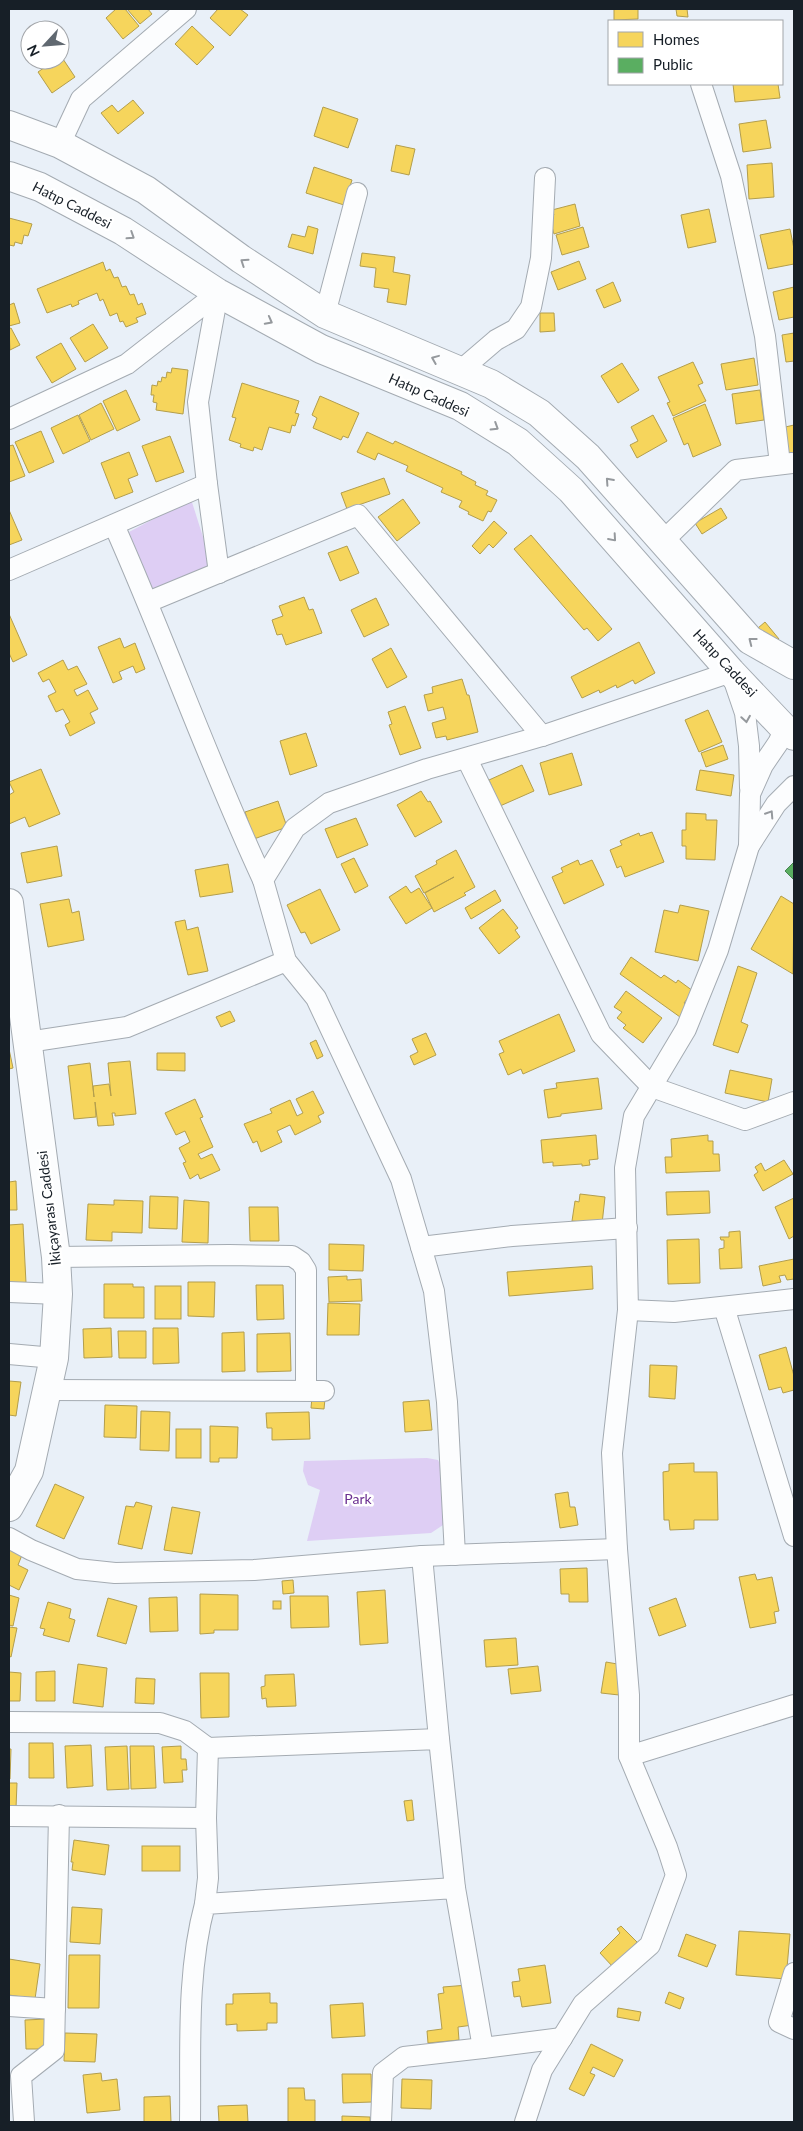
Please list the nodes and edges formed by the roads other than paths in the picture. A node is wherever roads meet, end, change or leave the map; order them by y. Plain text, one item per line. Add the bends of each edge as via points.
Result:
1 (186, 9) edge
2 (701, 85) edge
3 (9, 125) edge
4 (60, 144) junction
5 (9, 176) edge
6 (545, 178) dead end
7 (356, 193) dead end
8 (218, 293) junction
9 (325, 314) junction
10 (461, 370) junction
11 (9, 419) edge
12 (787, 463) edge
13 (207, 484) junction
14 (114, 525) junction
15 (663, 541) junction
16 (9, 570) edge
17 (219, 573) junction
18 (148, 602) junction
19 (794, 665) edge
20 (731, 672) junction
21 (791, 726) edge
22 (542, 736) junction
23 (467, 759) junction
24 (794, 786) edge
25 (750, 794) junction
26 (749, 846) junction
27 (263, 880) junction
28 (9, 903) edge
29 (286, 961) junction
30 (28, 1042) junction
31 (652, 1087) junction
32 (794, 1102) edge
33 (627, 1228) junction
34 (421, 1247) junction
35 (56, 1257) junction
36 (9, 1292) edge
37 (58, 1294) junction
38 (794, 1299) edge
39 (724, 1307) junction
40 (628, 1310) junction
41 (9, 1354) edge
42 (54, 1358) junction
43 (47, 1390) junction
44 (9, 1507) edge
45 (794, 1536) edge
46 (9, 1538) edge
47 (616, 1549) junction
48 (455, 1555) junction
49 (422, 1556) junction
50 (794, 1705) edge
51 (9, 1722) edge
52 (439, 1739) junction
53 (208, 1748) junction
54 (629, 1756) junction
55 (59, 1815) junction
56 (9, 1816) edge
57 (206, 1818) junction
58 (455, 1888) junction
59 (205, 1904) junction
60 (794, 1973) edge
61 (9, 2006) edge
62 (55, 2009) junction
63 (794, 2029) edge
64 (562, 2038) junction
65 (483, 2048) junction
66 (24, 2122) edge
67 (190, 2122) edge
68 (381, 2122) edge
69 (525, 2122) edge

1 - 4 street via 81,99
2 - 12 street via 731,176 765,336
3 - 4 main road
9 -> 4 main road via 241,259 146,190
5 -> 8 main road, Hatıp Caddesi via 40,187 123,231
6 - 10 street via 541,258 531,307 516,329 496,340
7 - 9 street
8 - 11 street via 127,364
8 - 13 street via 198,402
8 -> 20 main road, Hatıp Caddesi via 321,349 460,406 518,442 571,490
10 -> 9 main road
15 -> 10 main road via 588,457 539,414 491,384
12 - 15 street via 736,470
13 - 14 street
13 - 17 street
14 - 16 street
14 - 18 street
19 -> 15 main road via 750,640
17 - 18 street
17 - 22 street via 358,515
18 - 27 street
20 - 21 main road, Hatıp Caddesi
20 - 22 street
20 -> 25 street via 745,713
21 - 25 street via 763,766
22 - 23 street
23 - 27 street via 427,769 329,803 295,828
23 - 31 street via 601,1034
26 -> 24 street via 776,804
25 - 26 street
26 - 31 street via 718,950 686,1029
27 - 29 street
28 - 30 main road, İkiçayarası Caddesi
29 - 30 street via 127,1027
29 - 34 street via 316,998 401,1179
30 - 35 main road, İkiçayarası Caddesi
31 - 32 street via 745,1120
31 - 33 street via 634,1116 625,1168
33 - 34 street via 512,1236
33 - 40 street
34 - 48 street via 434,1292 447,1402
35 - 37 main road, İkiçayarası Caddesi
35 - 43 street via 292,1256 306,1270 315,1390
36 - 37 street
37 - 42 main road, İkiçayarası Caddesi
38 - 39 street
39 - 40 street via 674,1312
39 - 45 street
40 - 47 street via 612,1453
41 - 42 street
42 - 43 main road, İkiçayarası Caddesi
43 - 44 main road, İkiçayarası Caddesi via 29,1471
46 - 49 street via 77,1569 115,1572 254,1570
47 - 48 street
47 - 54 street via 629,1695
48 - 49 street
49 - 52 street
50 - 54 street
51 - 53 street via 160,1723 185,1731
52 - 53 street
52 - 58 street
53 - 57 street
54 - 64 street via 676,1875 650,1945 583,2004
55 - 56 street
55 - 57 street
55 - 62 street
57 - 59 street via 208,1878
58 - 59 street
58 - 65 street
59 - 67 street via 198,1928 192,2002
60 - 63 street via 779,2022
61 - 62 street
62 - 66 street via 54,2050 21,2076
64 - 65 street
64 - 69 street via 542,2070
65 - 68 street via 404,2057 390,2067 383,2073

